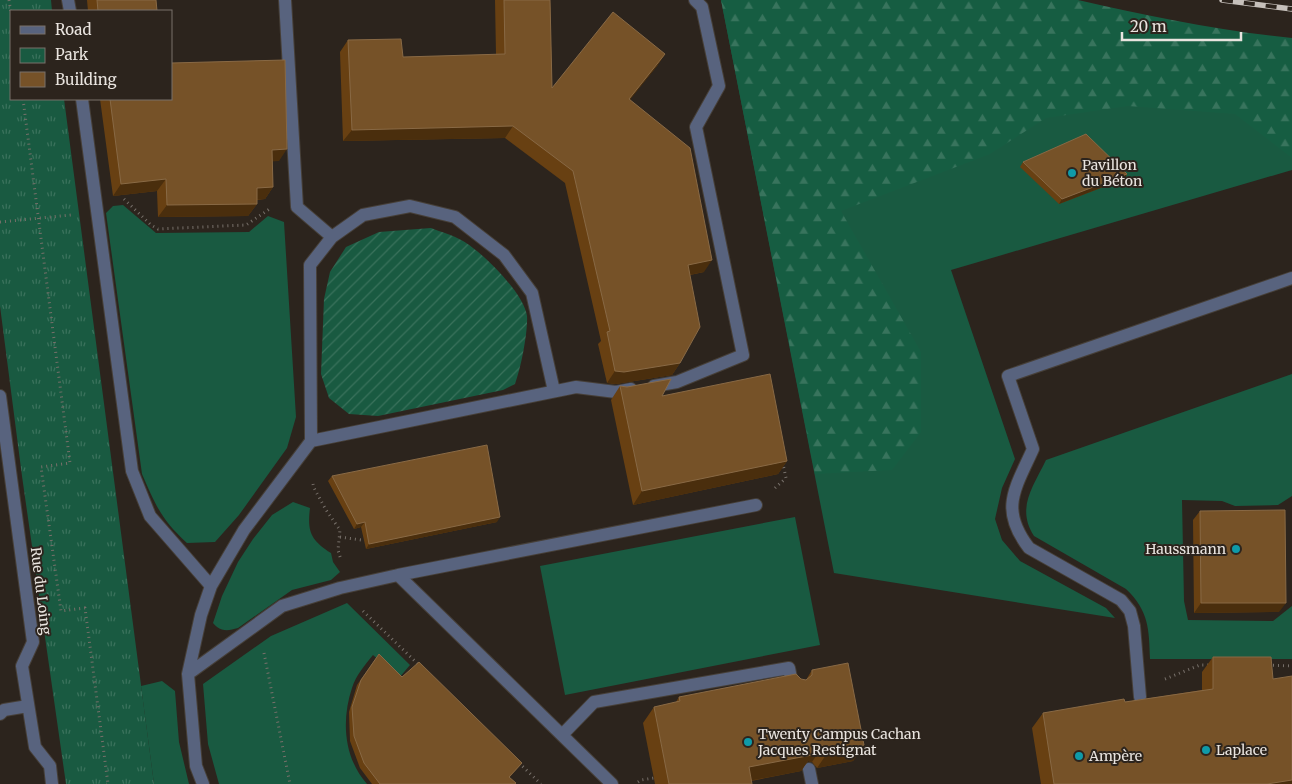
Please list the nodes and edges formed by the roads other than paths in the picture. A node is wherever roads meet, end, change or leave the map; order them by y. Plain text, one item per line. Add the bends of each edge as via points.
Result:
1 (285, 0) edge
2 (695, 0) edge
3 (82, 100) edge
4 (332, 237) junction
5 (1292, 278) edge
6 (554, 391) junction
7 (0, 396) edge
8 (311, 441) junction
9 (756, 505) road end
10 (398, 575) junction
11 (211, 586) junction
12 (188, 674) junction
13 (793, 688) edge
14 (1140, 697) dead end
15 (28, 706) junction
16 (1, 711) edge
17 (562, 736) junction
18 (810, 769) edge
19 (52, 784) edge
20 (203, 784) edge
21 (612, 784) edge
22 (812, 784) edge

1 - 4 street via 297,207
2 - 6 street via 702,7 719,86 696,127 743,355 677,382 616,392 576,387
3 - 11 street via 132,472 150,516
4 - 6 street via 363,215 410,206 455,217 504,255 532,293
4 - 8 street via 310,265
5 - 14 street via 1008,376 1033,449 1012,497 1014,525 1029,548 1121,600 1130,611
6 - 8 street
7 - 15 street, Rue du Loing via 33,642 22,666
8 - 11 street via 244,530
9 - 10 street
10 - 12 street via 282,606
10 - 17 street
11 - 12 street
12 - 20 street via 196,766
13 - 17 street via 789,668 594,702
15 - 16 street
15 - 19 street, Rue du Loing via 35,747 50,766
17 - 21 street
18 - 22 street

